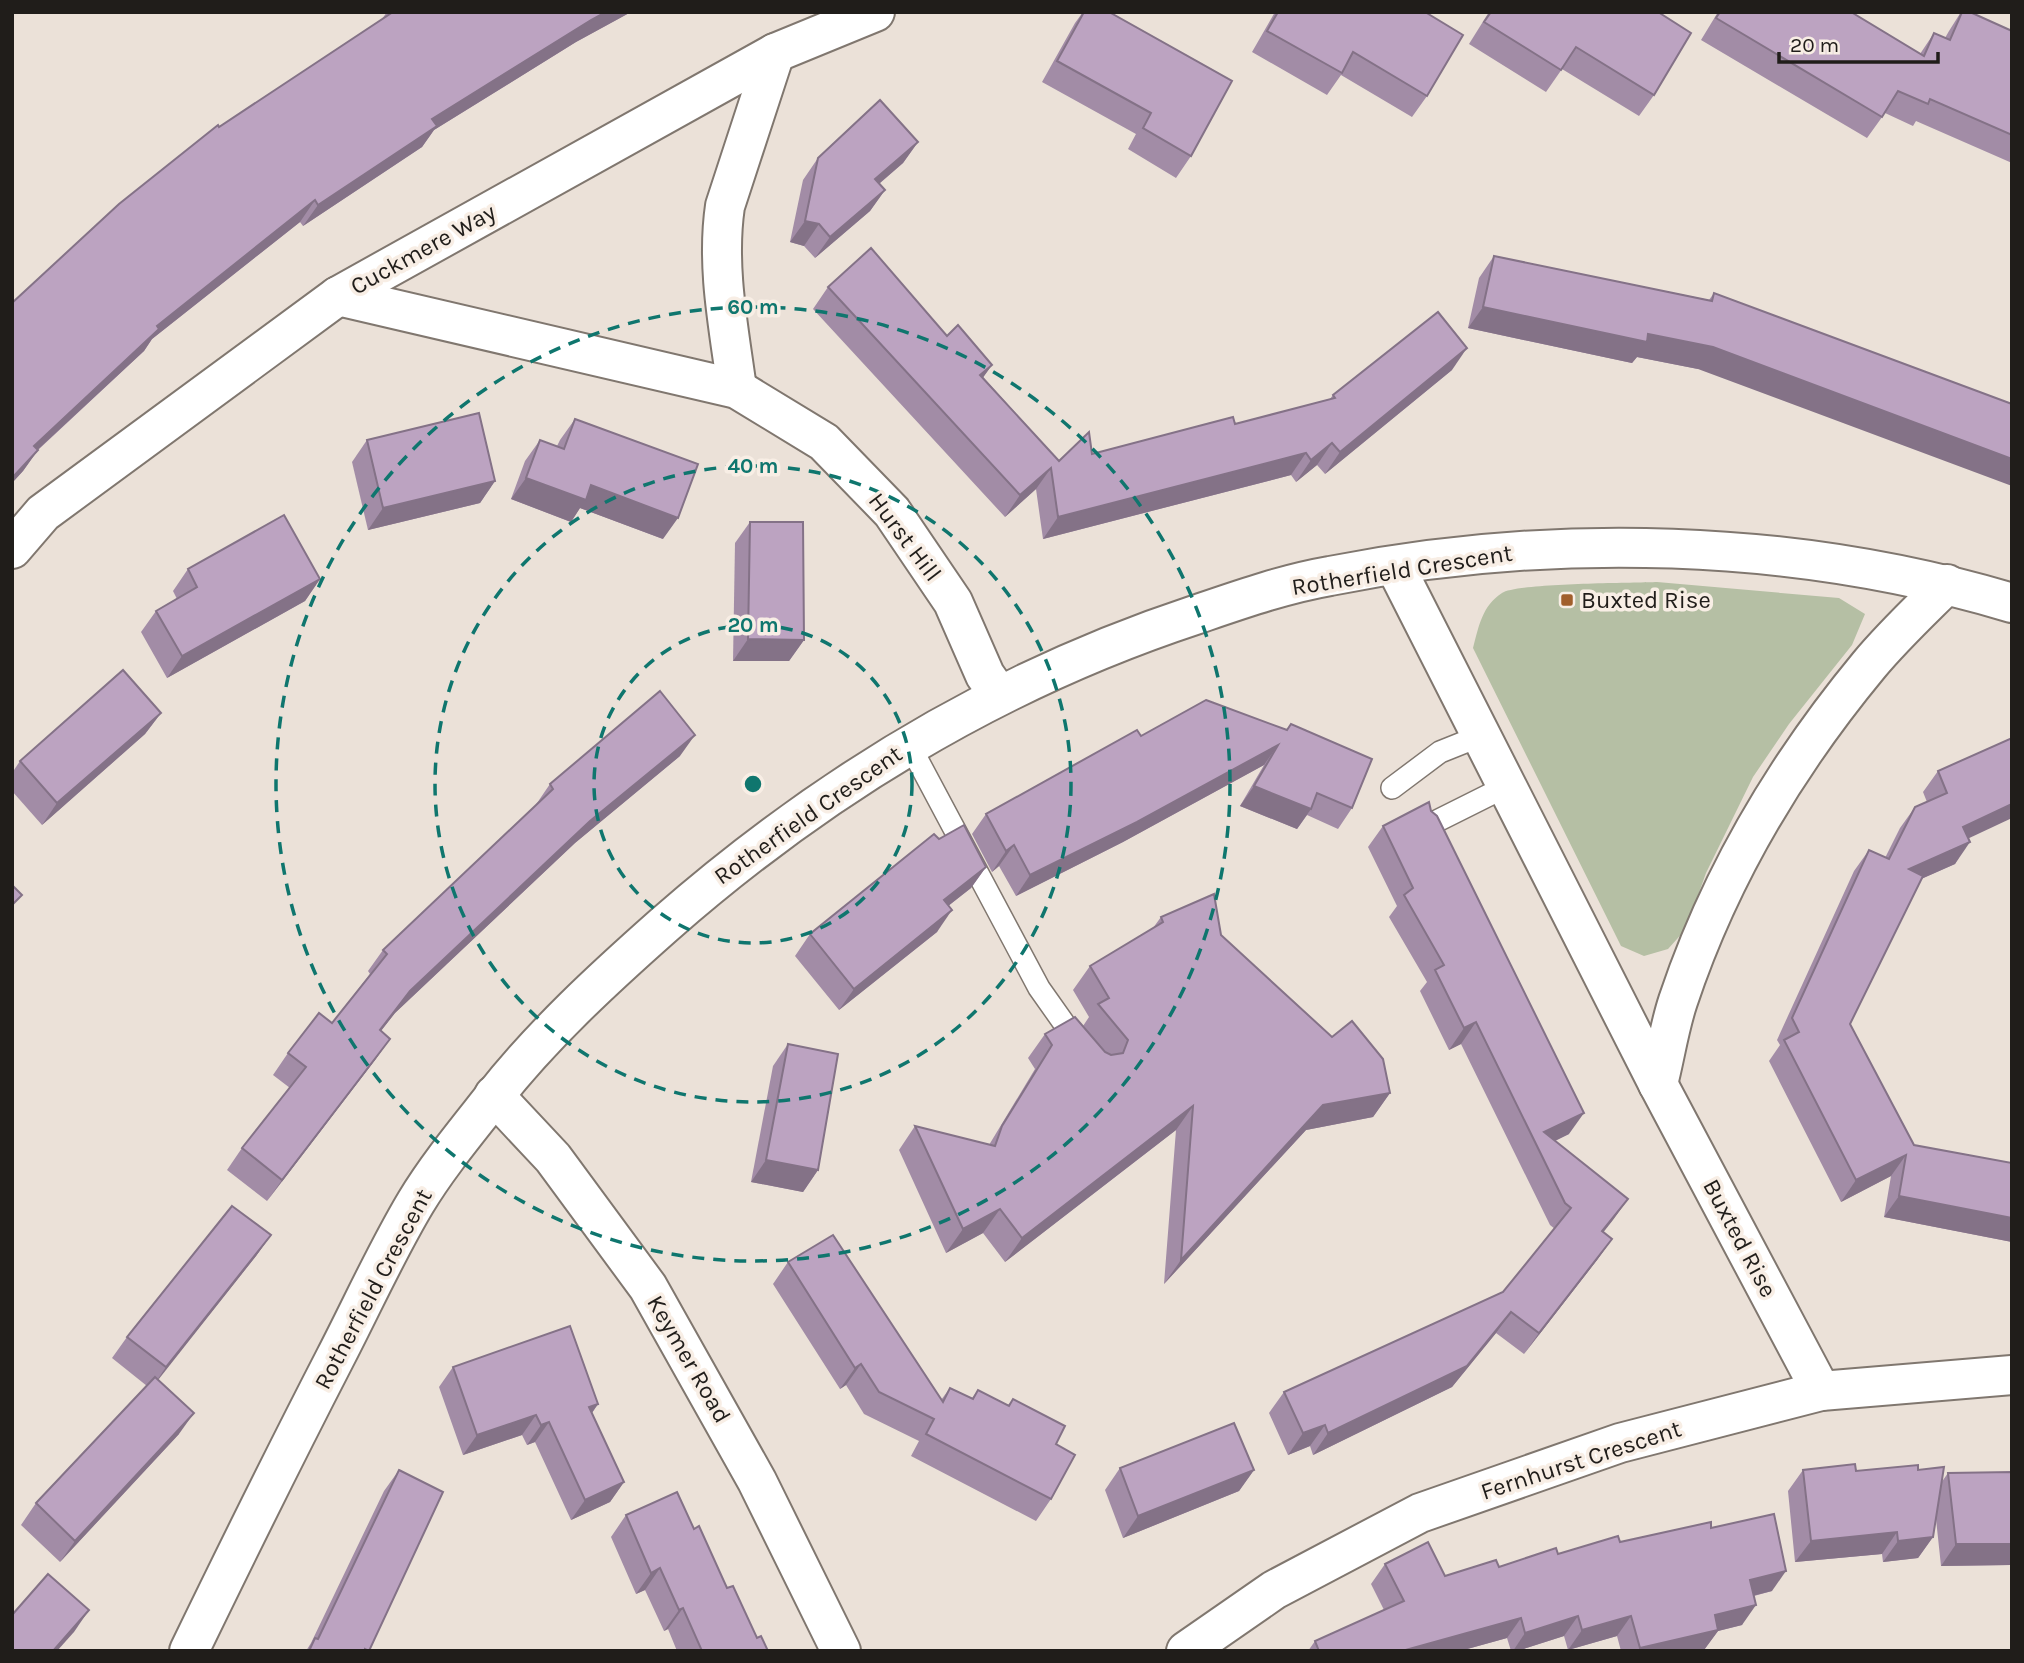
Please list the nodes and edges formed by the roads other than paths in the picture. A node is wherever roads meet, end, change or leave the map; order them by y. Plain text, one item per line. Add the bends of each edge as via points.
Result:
1 (875, 12) edge
2 (775, 53) junction
3 (338, 296) junction
4 (737, 389) junction
5 (12, 550) edge
6 (1395, 566) junction
7 (1947, 584) junction
8 (2012, 603) edge
9 (999, 695) junction
10 (1480, 736) junction
11 (909, 744) junction
12 (1507, 786) junction
13 (1392, 788) dead end
14 (1427, 826) edge
15 (1090, 1058) edge
16 (1658, 1084) junction
17 (494, 1096) junction
18 (2012, 1375) edge
19 (1821, 1391) junction
20 (189, 1651) edge
21 (841, 1651) edge
22 (1186, 1651) edge

1 - 2 street, Cuckmere Way
2 - 3 street, Cuckmere Way
2 - 4 street via 725,206 722,228 721,263
3 - 4 street, Hurst Hill
3 - 5 street, Cuckmere Way via 43,513
4 - 9 street, Hurst Hill via 824,442 892,512 953,602 985,675
6 - 7 street, Rotherfield Crescent via 1513,551 1691,548 1805,560
6 - 9 street, Rotherfield Crescent via 1328,576 1252,596 1130,636
6 - 10 street, Buxted Rise
7 - 8 street, Rotherfield Crescent
7 - 16 street via 1870,664 1801,754 1751,836 1678,1002
9 - 11 street, Rotherfield Crescent
10 - 12 street, Buxted Rise
10 - 13 lane via 1440,752
11 - 15 lane via 1039,988
11 - 17 street, Rotherfield Crescent via 808,808 711,883 596,985
12 - 14 lane
12 - 16 street, Buxted Rise
16 - 19 street, Buxted Rise
17 - 20 street, Rotherfield Crescent via 417,1200
17 - 21 street, Keymer Road via 553,1157 648,1287 757,1481
18 - 19 street, Fernhurst Crescent
19 - 22 street, Fernhurst Crescent via 1620,1443 1420,1514 1274,1590

